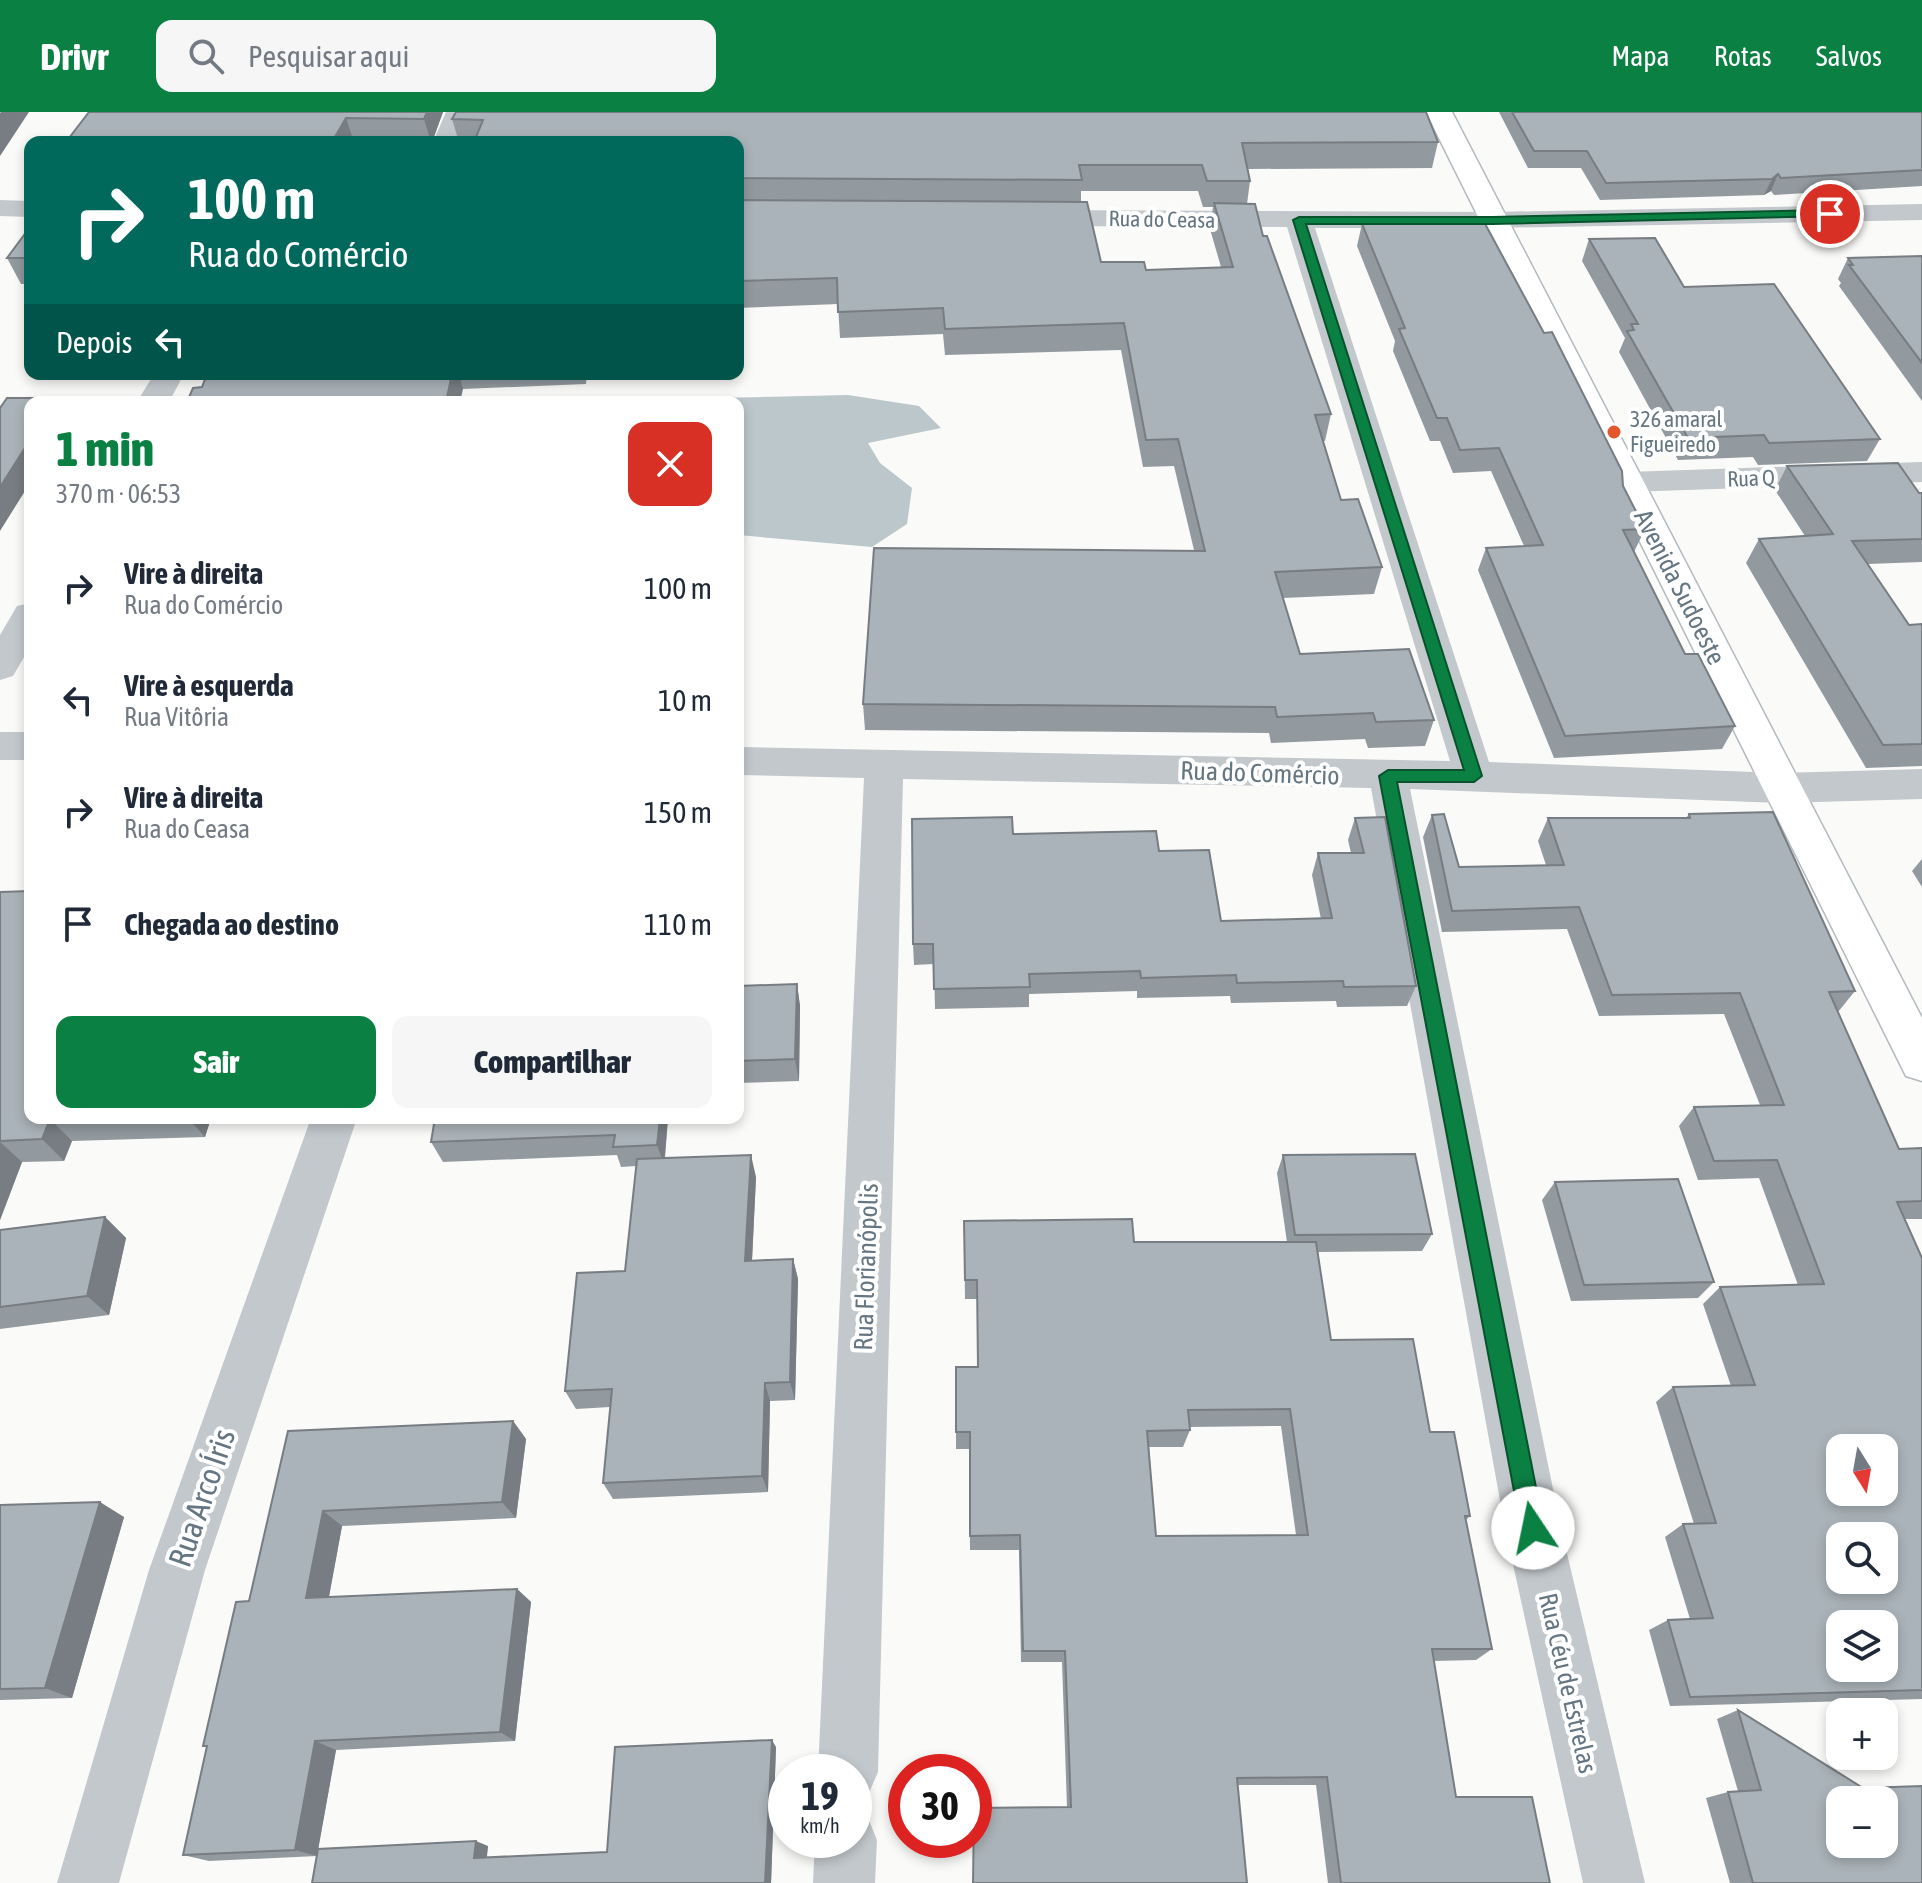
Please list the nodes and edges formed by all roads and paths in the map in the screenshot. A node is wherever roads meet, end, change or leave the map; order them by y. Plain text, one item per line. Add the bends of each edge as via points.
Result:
1 (459, 112) edge
2 (1439, 112) edge
3 (449, 136) edge
4 (0, 208) edge
5 (24, 209) edge
6 (1922, 212) edge
7 (1002, 218) edge
8 (1299, 220) junction
9 (1492, 220) junction
10 (1922, 472) edge
11 (1628, 482) junction
12 (24, 625) edge
13 (0, 667) edge
14 (0, 746) edge
15 (24, 746) edge
16 (744, 761) edge
17 (884, 763) junction
18 (1388, 776) junction
19 (1474, 776) junction
20 (1922, 784) edge
21 (1781, 788) junction
22 (1922, 1062) edge
23 (332, 1124) edge
24 (849, 1754) edge
25 (845, 1858) edge
26 (88, 1883) edge
27 (844, 1883) edge
28 (1614, 1883) edge

1 - 3 street
2 - 9 street, Avenida Sudoeste
4 - 5 street
6 - 9 street, Rua do Ceasa
7 - 8 street, Rua do Ceasa
8 - 9 street, Rua do Ceasa
8 - 19 street
9 - 11 street, Avenida Sudoeste
10 - 11 street, Rua Q
11 - 21 street, Avenida Sudoeste
12 - 13 street
14 - 15 street
16 - 17 street, Rua do Comércio
17 - 18 street, Rua do Comércio
17 - 24 street, Rua Florianópolis
18 - 19 street, Rua do Comércio
18 - 28 street, Rua Céu de Estrelas via 1533,1528
19 - 21 street, Rua do Comércio
20 - 21 street, Rua do Comércio
21 - 22 street, Avenida Sudoeste
23 - 26 street, Rua Arco Íris via 177,1570
25 - 27 street

